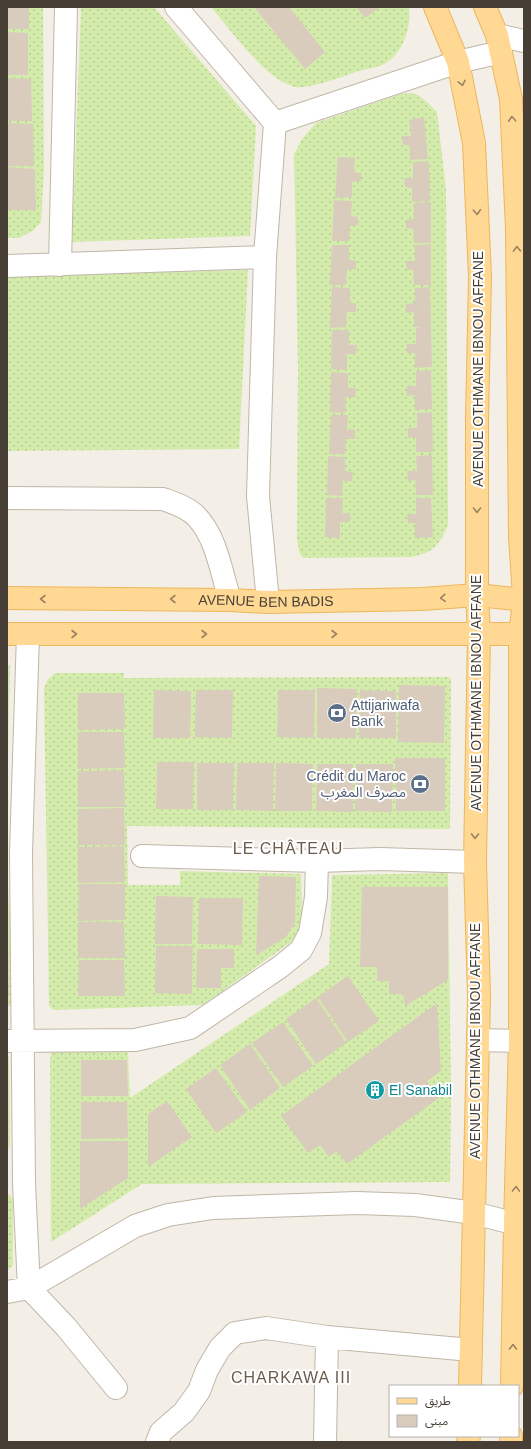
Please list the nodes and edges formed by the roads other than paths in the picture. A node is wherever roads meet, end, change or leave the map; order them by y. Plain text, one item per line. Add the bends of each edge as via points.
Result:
1 (66, 7) edge
2 (176, 7) edge
3 (435, 7) edge
4 (485, 7) edge
5 (524, 41) edge
6 (499, 44) junction
7 (458, 62) junction
8 (275, 123) junction
9 (264, 257) junction
10 (60, 265) junction
11 (7, 266) edge
12 (7, 498) edge
13 (477, 595) junction
14 (524, 596) edge
15 (7, 598) edge
16 (230, 600) junction
17 (524, 601) edge
18 (268, 602) junction
19 (18, 634) edge
20 (479, 634) junction
21 (522, 634) edge
22 (14, 852) edge
23 (142, 856) dead end
24 (317, 861) junction
25 (475, 862) junction
26 (478, 1040) junction
27 (15, 1041) edge
28 (522, 1041) edge
29 (15, 1183) edge
30 (474, 1214) junction
31 (519, 1225) edge
32 (28, 1288) junction
33 (7, 1292) edge
34 (327, 1337) junction
35 (471, 1350) junction
36 (470, 1385) edge
37 (512, 1385) edge
38 (116, 1388) dead end
39 (157, 1442) edge
40 (325, 1442) edge

1 - 10 street
2 - 8 street
3 - 7 main road, AVENUE OTHMANE IBNOU AFFANE
4 - 6 main road
5 - 6 street
6 - 7 street
14 -> 6 main road via 520,537 517,229 511,99
7 - 8 street
7 -> 13 main road, AVENUE OTHMANE IBNOU AFFANE via 474,143 480,276 476,419
8 - 9 street
9 - 10 street
9 - 18 street via 258,496
10 - 11 street
12 - 16 street via 162,499 179,504 196,516 212,540
13 - 17 main road, AVENUE BEN BADIS
13 -> 18 main road, AVENUE BEN BADIS via 422,599
13 - 20 main road, AVENUE OTHMANE IBNOU AFFANE
16 -> 15 main road, AVENUE BEN BADIS
16 - 18 main road, AVENUE BEN BADIS
17 - 21 main road
19 -> 20 main road
19 - 22 street
20 - 21 main road
20 -> 25 main road, AVENUE OTHMANE IBNOU AFFANE
21 - 28 main road
22 - 27 street
23 - 24 street
24 - 25 street via 380,859
24 - 27 street via 316,897 310,933 301,950 190,1028 135,1040
25 - 26 main road, AVENUE OTHMANE IBNOU AFFANE
26 - 28 street
26 - 30 main road, AVENUE OTHMANE IBNOU AFFANE
27 - 29 street
31 -> 28 main road
29 - 32 street
30 - 31 street
30 - 32 street via 415,1205 357,1203 213,1208 168,1215 136,1226
30 - 35 main road, AVENUE OTHMANE IBNOU AFFANE
37 -> 31 main road
32 - 33 street
32 - 38 street via 66,1326
34 - 35 street
34 - 39 street via 266,1328 235,1333 220,1348 207,1370 199,1391 184,1412 161,1432
34 - 40 street
35 - 36 main road, AVENUE OTHMANE IBNOU AFFANE

